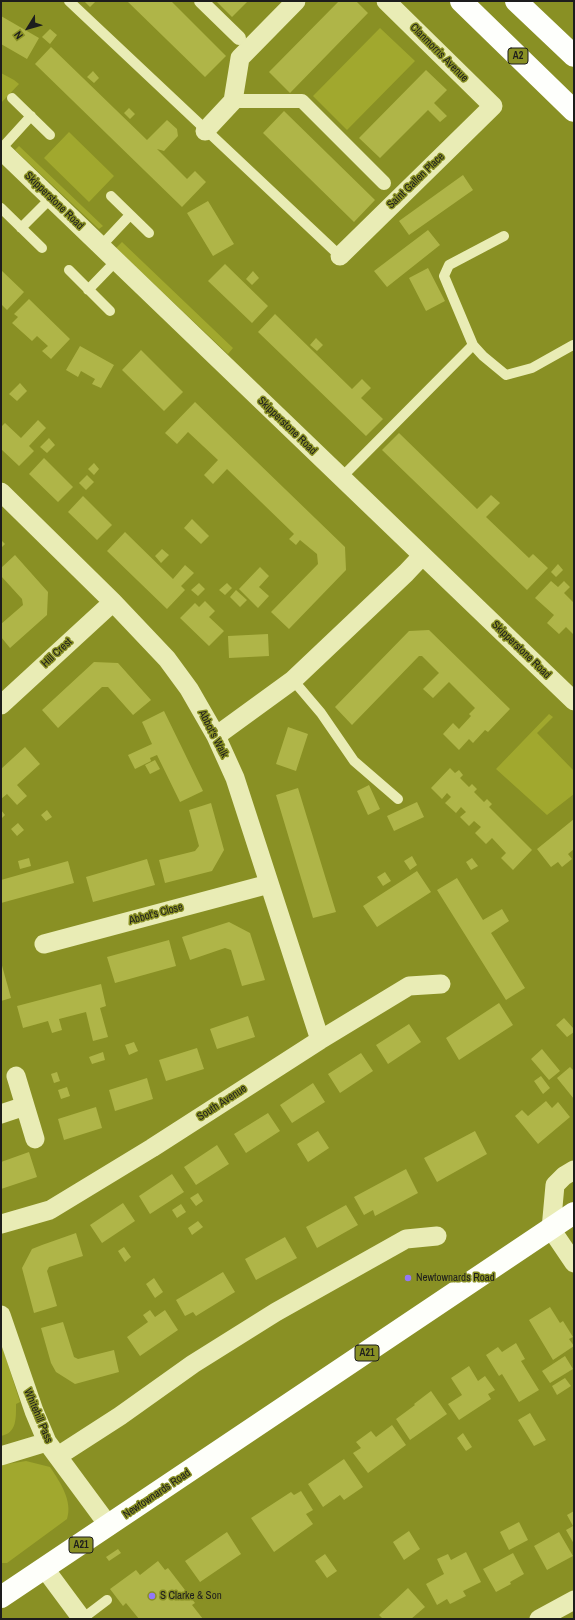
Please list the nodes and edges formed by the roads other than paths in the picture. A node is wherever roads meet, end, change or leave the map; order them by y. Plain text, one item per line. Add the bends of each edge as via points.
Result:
1 (69, 1) edge
2 (201, 1) edge
3 (296, 1) edge
4 (386, 1) edge
5 (461, 1) edge
6 (516, 1) edge
7 (239, 38) dead end
8 (574, 56) edge
9 (12, 98) dead end
10 (233, 101) junction
11 (493, 106) joint
12 (574, 111) edge
13 (31, 116) junction
14 (205, 131) junction
15 (50, 135) dead end
16 (1, 150) edge
17 (384, 183) dead end
18 (112, 196) dead end
19 (51, 198) junction
20 (1, 208) edge
21 (130, 215) junction
22 (21, 228) junction
23 (149, 233) dead end
24 (504, 236) dead end
25 (101, 246) junction
26 (42, 248) dead end
27 (340, 256) joint
28 (116, 262) junction
29 (68, 270) dead end
30 (88, 290) junction
31 (110, 311) dead end
32 (473, 345) junction
33 (573, 345) dead end
34 (341, 478) junction
35 (1, 492) edge
36 (422, 556) junction
37 (114, 602) junction
38 (293, 680) junction
39 (574, 701) edge
40 (1, 705) edge
41 (216, 736) junction
42 (398, 799) dead end
43 (269, 884) junction
44 (44, 944) dead end
45 (441, 984) dead end
46 (320, 1040) junction
47 (16, 1076) dead end
48 (25, 1106) junction
49 (1, 1114) edge
50 (35, 1139) dead end
51 (574, 1170) edge
52 (574, 1213) edge
53 (1, 1224) edge
54 (551, 1229) junction
55 (437, 1236) dead end
56 (574, 1263) edge
57 (1, 1315) edge
58 (52, 1449) junction
59 (1, 1456) edge
60 (109, 1526) junction
61 (45, 1569) junction
62 (1, 1597) edge
63 (107, 1600) dead end
64 (574, 1600) edge
65 (82, 1619) edge
66 (539, 1619) edge

1 - 14 lane
2 - 7 street
3 - 10 street via 240,58
4 - 11 street, Clanmorris Avenue
5 - 12 highway, A2
6 - 8 highway
9 - 13 lane
10 - 14 street
10 - 17 street via 302,101
11 - 27 street, Saint Gallen Place
13 - 15 lane
13 - 16 lane
14 - 27 lane
16 - 19 street, Skipperstone Road
18 - 21 lane
19 - 22 lane
19 - 25 street, Skipperstone Road
20 - 22 lane
21 - 23 lane
21 - 25 lane
22 - 26 lane
24 - 32 lane via 449,265 444,276
25 - 28 street, Skipperstone Road
28 - 30 lane
28 - 34 street, Skipperstone Road
29 - 30 lane
30 - 31 lane
32 - 33 lane via 506,374 532,368
32 - 34 lane
34 - 36 street, Skipperstone Road
35 - 37 street, Abbot's Walk
36 - 38 street
36 - 39 street, Skipperstone Road
37 - 40 street, Hill Crest
37 - 41 street, Abbot's Walk via 167,659 189,688
38 - 41 street
38 - 42 lane via 321,713 354,761
41 - 43 street, Abbot's Walk via 235,778
43 - 44 street, Abbot's Close
43 - 46 street, Abbot's Walk
45 - 46 street, South Avenue via 409,986
46 - 53 street, South Avenue via 50,1210
47 - 48 street
48 - 49 street
48 - 50 street
51 - 54 street via 564,1176 556,1186
52 - 54 main road, Newtownards Road / A21
54 - 56 street
54 - 60 main road, Newtownards Road / A21
55 - 58 street via 406,1238 276,1312 194,1364 120,1416
57 - 58 street, Whitehill Pass via 29,1397
58 - 59 street
58 - 60 street, Whitehill Pass
60 - 61 main road, Newtownards Road / A21
61 - 62 main road, Newtownards Road / A21
61 - 65 street
63 - 65 lane
64 - 66 street

